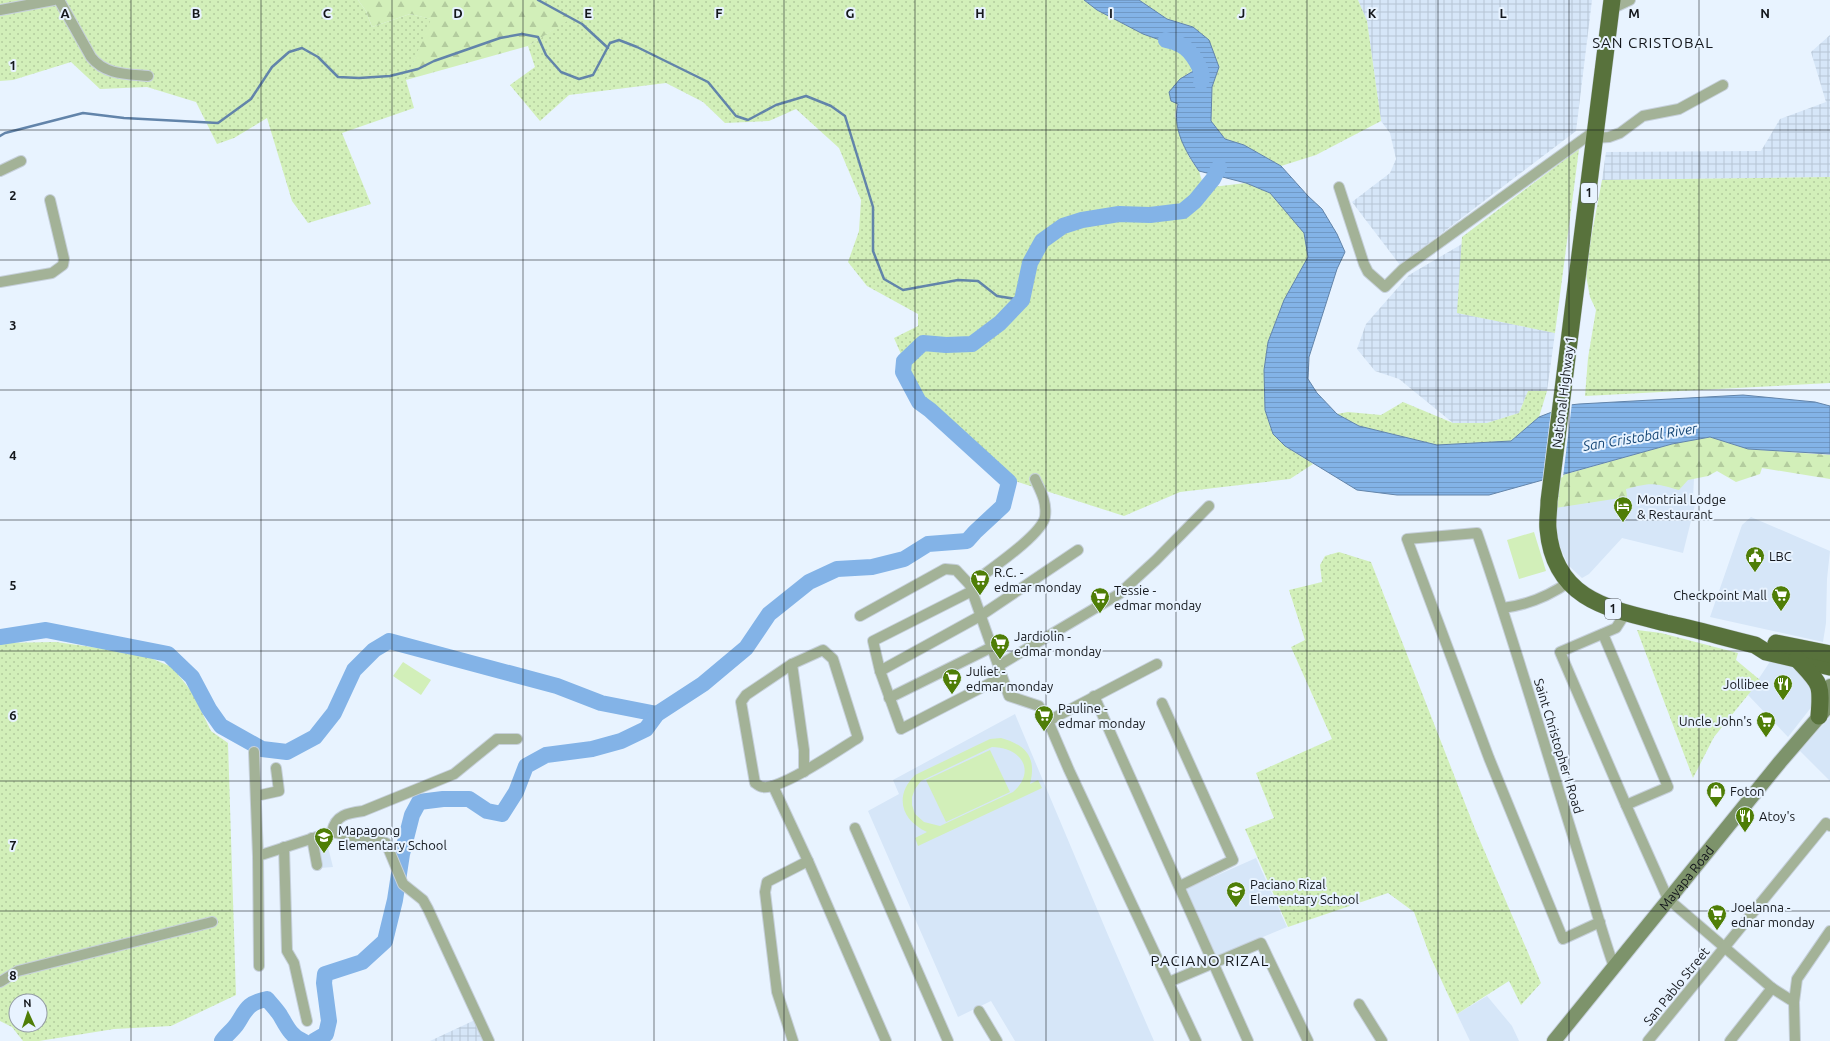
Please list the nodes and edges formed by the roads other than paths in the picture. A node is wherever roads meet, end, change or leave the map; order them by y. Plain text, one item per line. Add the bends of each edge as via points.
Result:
1 (54, 0) edge
2 (59, 0) edge
3 (1630, 0) edge
4 (1612, 4) edge
5 (0, 10) edge
6 (148, 76) dead end
7 (1724, 85) dead end
8 (1596, 134) junction
9 (21, 161) dead end
10 (0, 171) edge
11 (1339, 187) dead end
12 (50, 200) dead end
13 (0, 282) edge
14 (1035, 479) dead end
15 (1209, 506) dead end
16 (1078, 550) dead end
17 (1569, 582) junction
18 (971, 588) junction
19 (1503, 608) junction
20 (1625, 614) junction
21 (860, 616) dead end
22 (980, 616) junction
23 (1603, 634) junction
24 (1755, 645) junction
25 (992, 647) junction
26 (1830, 654) edge
27 (1797, 659) junction
28 (792, 664) junction
29 (1157, 664) dead end
30 (998, 666) junction
31 (1830, 667) edge
32 (880, 671) junction
33 (1002, 677) junction
34 (1830, 686) edge
35 (1094, 696) junction
36 (889, 698) junction
37 (1162, 703) dead end
38 (1826, 709) edge
39 (1048, 722) junction
40 (517, 739) dead end
41 (254, 752) dead end
42 (276, 768) dead end
43 (804, 772) junction
44 (773, 786) junction
45 (256, 796) junction
46 (1626, 805) junction
47 (1830, 826) edge
48 (855, 828) dead end
49 (332, 832) junction
50 (312, 838) junction
51 (284, 847) junction
52 (258, 856) junction
53 (808, 861) junction
54 (317, 865) dead end
55 (1180, 886) junction
56 (1668, 899) junction
57 (212, 922) dead end
58 (1600, 922) junction
59 (1830, 931) edge
60 (1724, 947) junction
61 (1214, 963) junction
62 (259, 966) dead end
63 (1614, 967) junction
64 (0, 982) edge
65 (1169, 982) junction
66 (1772, 988) junction
67 (1794, 1002) junction
68 (1359, 1004) dead end
69 (979, 1011) dead end
70 (307, 1021) dead end
71 (489, 1041) edge
72 (792, 1041) edge
73 (886, 1041) edge
74 (948, 1041) edge
75 (997, 1041) edge
76 (1196, 1041) edge
77 (1248, 1041) edge
78 (1308, 1041) edge
79 (1382, 1041) edge
80 (1554, 1041) edge
81 (1648, 1041) edge
82 (1730, 1041) edge
83 (1795, 1041) edge

1 - 5 street
2 - 6 street via 97,65 106,70
3 - 4 street
4 - 8 highway, National Highway 1 / 1
7 - 8 street via 1679,109 1643,116 1620,133 1609,137
8 - 11 street via 1403,269 1385,287 1368,272 1364,264
8 - 17 highway, National Highway 1 / 1 via 1549,501 1548,528 1552,548 1555,560
9 - 10 street
12 - 13 street via 64,259 63,265 52,273
14 - 18 street via 1045,500 1042,525
15 - 30 street via 1119,594
16 - 22 street
17 - 19 street via 1536,600
17 - 20 highway, National Highway 1 / 1 via 1596,603
18 - 21 street via 956,570 945,569
18 - 22 street
18 - 32 street via 874,641
19 - 58 street, Saint Christopher I Road
19 - 58 street, Saint Christopher I Road via 1477,533 1407,539 1489,758 1563,938
20 - 23 street via 1616,628
20 - 24 highway, National Highway 1 / 1
22 - 25 street
22 - 32 street
23 - 46 street via 1668,787
23 - 46 street via 1560,652
24 - 26 highway, National Highway 1 / 1 via 1769,641
24 - 27 highway, National Highway 1 / 1 via 1766,652
25 - 30 street
25 - 36 street
27 - 31 highway, National Highway 1 / 1
27 - 38 highway via 1819,686
28 - 43 street via 804,750
28 - 43 street via 823,650 833,659 858,738
28 - 44 street via 746,695 741,702 755,783 762,787
29 - 35 street
30 - 33 street
32 - 36 street
33 - 36 street via 901,729
33 - 39 street via 1009,696 1039,706
34 - 38 main road, Mayapa Road
35 - 39 street
35 - 55 street
37 - 55 street via 1233,860
38 - 56 main road, Mayapa Road
39 - 65 street
40 - 49 street via 497,739 454,774 363,811 339,817
41 - 45 street
42 - 45 street via 279,791
43 - 44 street
44 - 53 street
45 - 52 street
46 - 56 street
47 - 60 street, San Pablo Street via 1826,822
48 - 74 street
49 - 50 street
49 - 71 street via 386,843 403,884 423,900 428,909
50 - 51 street
50 - 54 street
51 - 52 street
51 - 70 street via 287,951 294,963
52 - 62 street
53 - 72 street via 767,882 765,892 777,992
53 - 73 street
55 - 61 street
56 - 60 street
56 - 63 main road, Mayapa Road
57 - 64 street via 18,971
58 - 63 street, Saint Christopher I Road
59 - 67 street via 1797,979
60 - 66 street
60 - 81 street, San Pablo Street
61 - 65 street
61 - 77 street
61 - 78 street via 1261,943
63 - 80 main road, Mayapa Road
65 - 76 street
66 - 67 street
66 - 82 street
67 - 83 street
68 - 79 street
69 - 75 street

